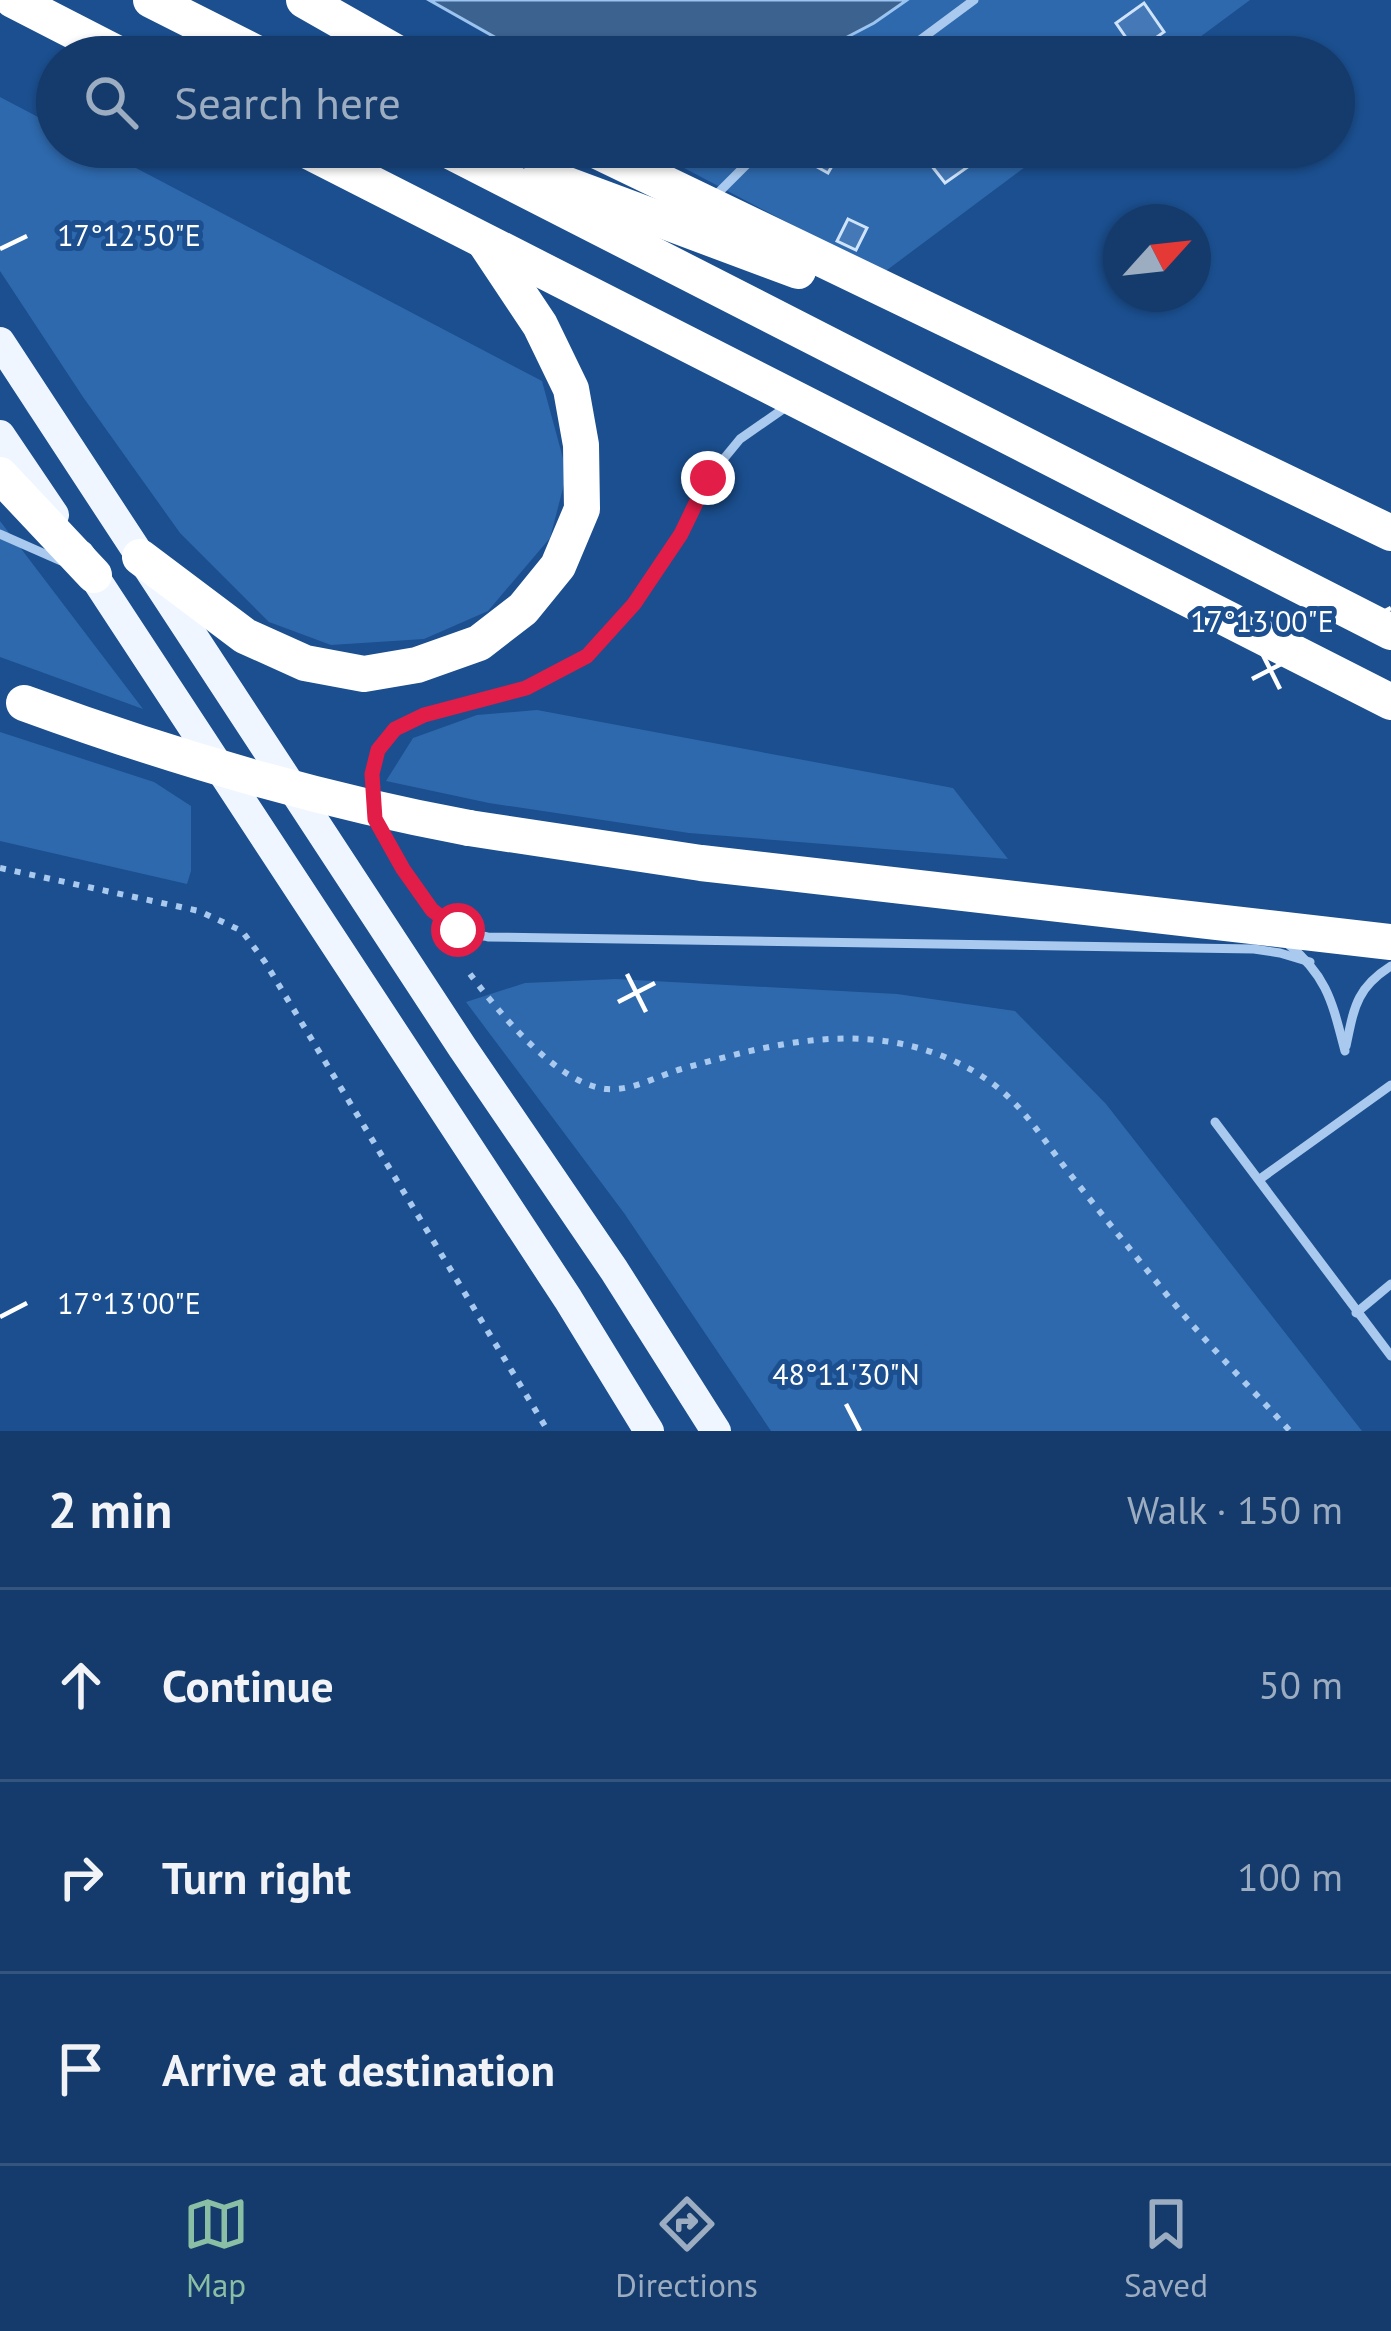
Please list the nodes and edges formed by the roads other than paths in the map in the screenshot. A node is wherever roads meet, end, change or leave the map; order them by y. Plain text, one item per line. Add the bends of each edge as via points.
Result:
1 (13, 0) edge
2 (151, 0) edge
3 (304, 0) edge
4 (974, 0) edge
5 (83, 36) edge
6 (222, 36) edge
7 (367, 36) edge
8 (925, 36) edge
9 (341, 168) edge
10 (483, 168) edge
11 (521, 168) edge
12 (633, 168) edge
13 (743, 168) edge
14 (719, 192) dead end
15 (484, 241) junction
16 (0, 342) edge
17 (1010, 350) junction
18 (794, 401) junction
19 (0, 435) edge
20 (0, 475) edge
21 (1391, 533) edge
22 (0, 534) edge
23 (140, 556) junction
24 (94, 575) junction
25 (1391, 632) edge
26 (1312, 662) junction
27 (12, 699) edge
28 (1391, 703) edge
29 (1391, 714) edge
30 (1243, 925) junction
31 (1391, 942) edge
32 (1310, 962) junction
33 (1391, 966) edge
34 (1391, 1085) edge
35 (1215, 1122) dead end
36 (1259, 1179) junction
37 (1391, 1285) edge
38 (1356, 1313) junction
39 (1391, 1356) edge
40 (650, 1431) edge
41 (716, 1431) edge

1 - 5 highway
2 - 6 highway
3 - 7 highway
4 - 8 lane
9 - 15 highway
10 - 25 highway
11 - 17 highway
12 - 17 highway
13 - 14 lane
15 - 18 highway
15 - 23 highway via 571,389 581,445 582,509 558,566 523,609 478,643 364,674 305,663 245,636
16 - 23 main road
17 - 21 highway
18 - 26 highway
18 - 32 lane via 740,439 708,478 634,604 587,656 526,688 424,715 395,729 378,750 375,819 432,910 458,930 488,937 1254,949
19 - 24 main road
20 - 24 highway
22 - 24 lane
23 - 41 main road
24 - 40 main road
26 - 28 highway
26 - 29 highway
27 - 30 highway, bridge via 250,777 469,828
30 - 31 highway
30 - 32 lane via 1282,939
32 - 33 lane via 1346,1051 1355,1004
34 - 36 lane
35 - 36 lane
36 - 38 lane
37 - 38 lane
38 - 39 lane

